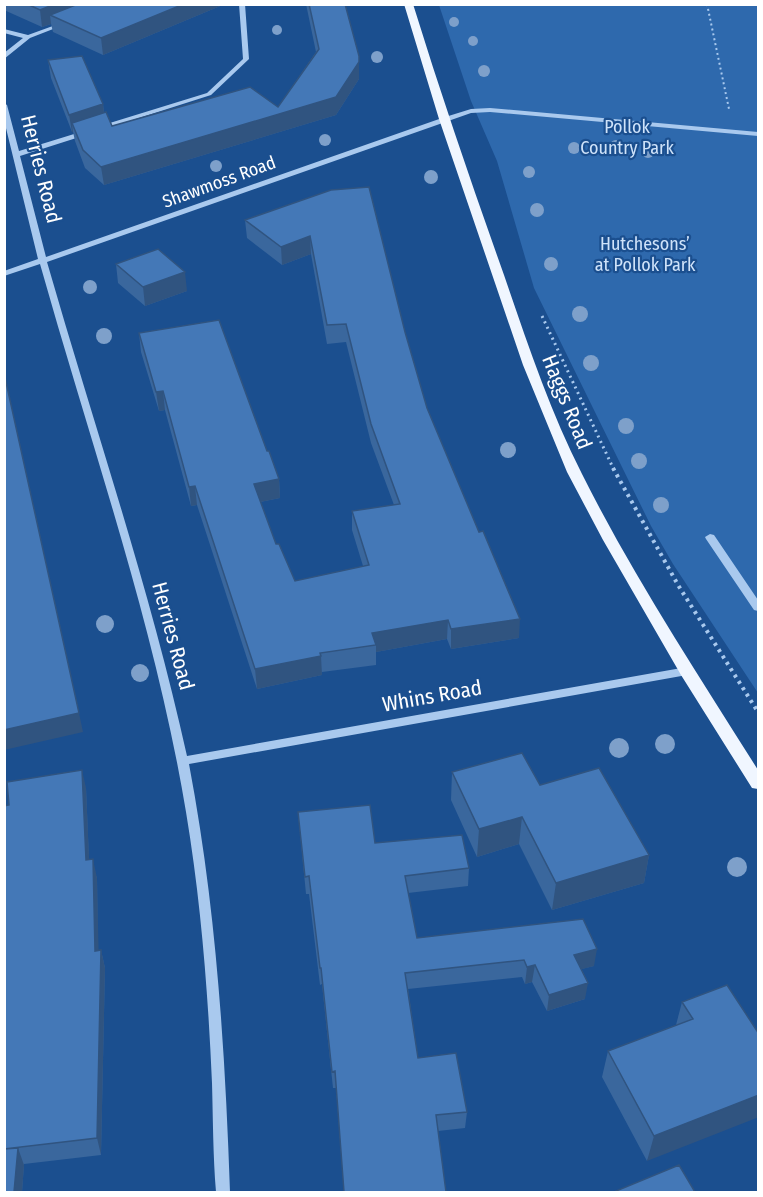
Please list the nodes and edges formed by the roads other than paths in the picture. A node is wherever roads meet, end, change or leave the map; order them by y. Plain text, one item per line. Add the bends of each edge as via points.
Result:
1 (242, 4) edge
2 (408, 4) edge
3 (72, 21) edge
4 (4, 31) edge
5 (28, 37) junction
6 (4, 57) edge
7 (4, 105) edge
8 (444, 119) junction
9 (759, 134) edge
10 (18, 154) junction
11 (43, 261) junction
12 (4, 274) edge
13 (710, 537) dead end
14 (759, 607) edge
15 (687, 670) junction
16 (183, 761) junction
17 (759, 783) edge
18 (223, 1192) edge

1 - 10 street via 246,59 209,94
2 - 8 main road, Haggs Road
3 - 5 street
4 - 5 street
5 - 6 street
7 - 10 street, Herries Road
8 - 9 street, Shawmoss Road via 490,110
8 - 11 street, Shawmoss Road
8 - 15 main road, Haggs Road via 529,365 574,472
10 - 11 street, Herries Road
11 - 12 street, Shawmoss Road
11 - 16 street, Herries Road via 154,636
13 - 14 street
15 - 16 street, Whins Road
15 - 17 main road, Haggs Road
16 - 18 street, Herries Road via 202,870 211,962

